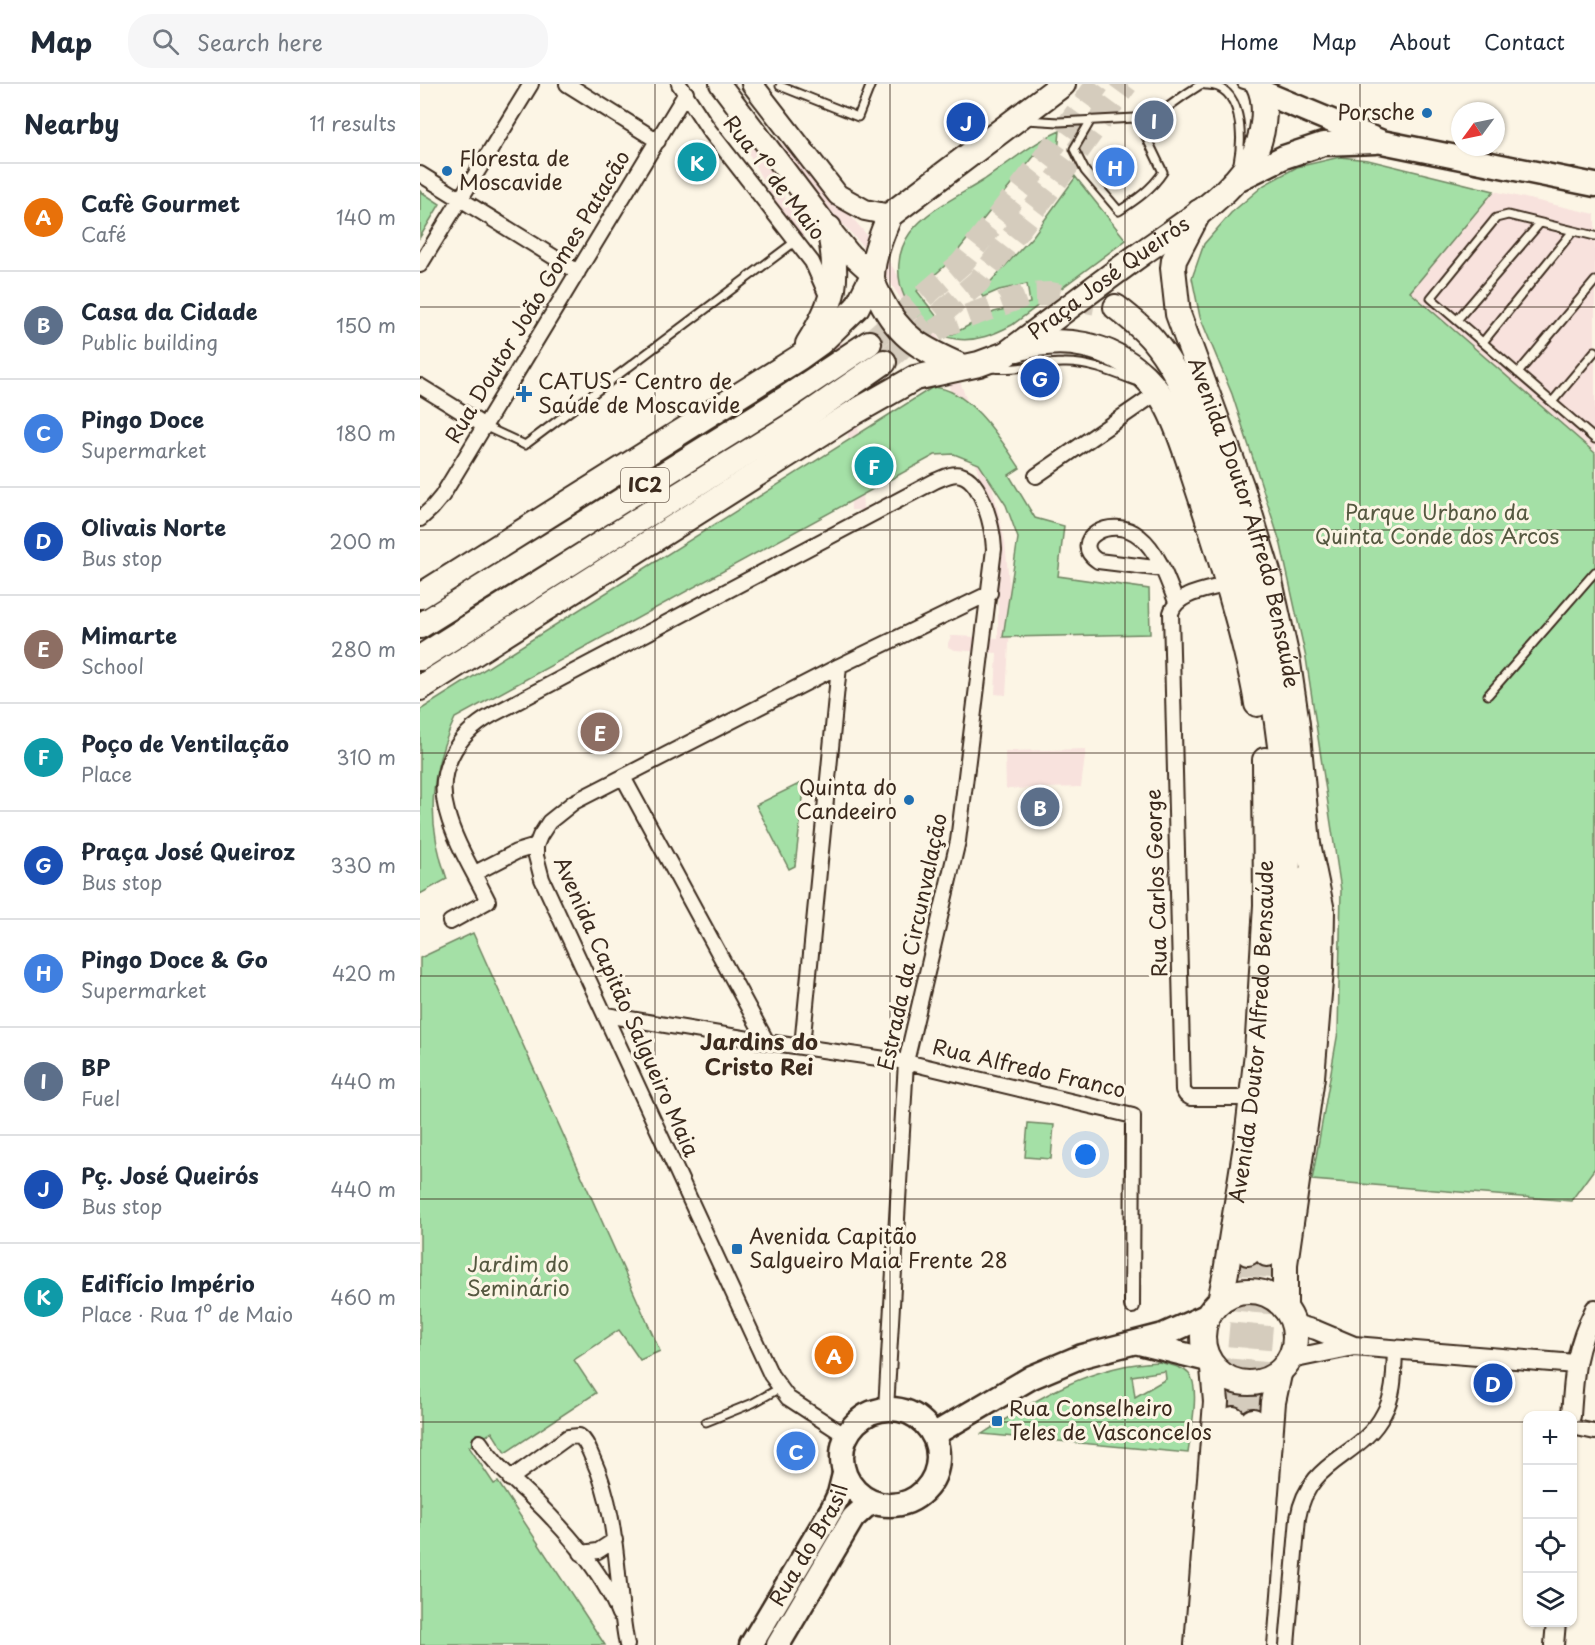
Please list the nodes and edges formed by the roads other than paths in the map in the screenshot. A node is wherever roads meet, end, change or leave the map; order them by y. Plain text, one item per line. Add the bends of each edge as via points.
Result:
1 (531, 84) edge
2 (567, 84) edge
3 (720, 84) edge
4 (752, 84) edge
5 (871, 84) edge
6 (1063, 84) edge
7 (1208, 84) edge
8 (780, 85) edge
9 (1200, 85) edge
10 (1254, 87) edge
11 (683, 89) edge
12 (766, 102) junction
13 (1137, 118) junction
14 (1016, 119) junction
15 (1091, 120) junction
16 (658, 141) junction
17 (1382, 141) junction
18 (420, 174) edge
19 (1233, 182) junction
20 (1595, 185) edge
21 (460, 199) junction
22 (1199, 212) junction
23 (890, 215) junction
24 (1539, 223) junction
25 (829, 228) junction
26 (1573, 231) junction
27 (1595, 236) edge
28 (796, 241) junction
29 (420, 265) edge
30 (578, 272) junction
31 (872, 277) junction
32 (1595, 281) edge
33 (829, 300) junction
34 (1116, 307) tunnel mouth
35 (1457, 320) junction
36 (1483, 342) junction
37 (1595, 351) edge
38 (1006, 354) junction
39 (800, 357) junction
40 (971, 365) junction
41 (1518, 373) junction
42 (420, 386) edge
43 (1158, 392) junction
44 (1552, 402) junction
45 (483, 425) junction
46 (1593, 434) edge
47 (1036, 476) dead end
48 (420, 519) edge
49 (1163, 569) junction
50 (1595, 572) edge
51 (1237, 578) junction
52 (990, 594) junction
53 (420, 596) edge
54 (1176, 602) junction
55 (420, 626) edge
56 (420, 658) edge
57 (839, 666) junction
58 (420, 688) edge
59 (1488, 694) dead end
60 (1265, 760) junction
61 (623, 777) junction
62 (1308, 844) junction
63 (536, 846) junction
64 (475, 873) junction
65 (1285, 905) junction
66 (450, 922) dead end
67 (606, 1015) junction
68 (767, 1042) junction
69 (802, 1046) junction
70 (906, 1062) junction
71 (1253, 1098) junction
72 (1132, 1306) dead end
73 (1214, 1308) junction
74 (1595, 1309) edge
75 (1290, 1316) junction
76 (1139, 1343) junction
77 (1354, 1346) junction
78 (1395, 1349) junction
79 (1211, 1364) junction
80 (1575, 1364) junction
81 (1285, 1366) junction
82 (780, 1388) junction
83 (886, 1409) junction
84 (1571, 1411) edge
85 (706, 1422) dead end
86 (1577, 1428) edge
87 (1595, 1432) edge
88 (933, 1435) junction
89 (846, 1436) junction
90 (480, 1442) dead end
91 (844, 1474) junction
92 (510, 1479) junction
93 (874, 1503) junction
94 (615, 1540) junction
95 (581, 1553) junction
96 (623, 1627) junction
97 (1556, 1627) edge
98 (627, 1645) edge
99 (751, 1645) edge
100 (778, 1645) edge
101 (1197, 1645) edge
102 (1215, 1645) edge
103 (1235, 1645) edge
104 (1254, 1645) edge
105 (1287, 1645) edge
106 (1554, 1645) edge

1 - 21 street
2 - 16 street
3 - 25 main road
4 - 12 main road
5 - 8 lane via 858,117
6 - 14 highway
7 - 9 lane
8 - 12 lane
9 - 13 lane via 1154,117
9 - 19 lane via 1221,87 1237,110 1241,143
10 - 17 main road
10 - 19 highway, Praça José Queirós via 1263,130 1252,158
11 - 16 street, Rua Doutor João Gomes Patacão
11 - 28 street, Rua 1º de Maio via 709,130
12 - 23 main road via 838,195 865,210
13 - 15 lane
13 - 15 lane via 1163,172 1139,198 1119,211 1085,171 1074,149
14 - 15 lane
14 - 23 highway
16 - 30 street, Rua Doutor João Gomes Patacão
17 - 19 main road via 1323,144 1284,157
17 - 20 main road
18 - 21 street
19 - 22 highway, Praça José Queirós
21 - 29 street
21 - 30 street
22 - 38 highway, Praça José Queirós
22 - 62 highway, Avenida Doutor Alfredo Bensaúde via 1174,260 1178,314 1242,488 1268,572 1297,724
23 - 31 highway via 880,237
24 - 26 lane
24 - 35 lane
24 - 35 lane via 1508,215 1493,221 1431,297
25 - 31 main road
25 - 33 highway via 833,247 833,289
26 - 27 lane
26 - 36 lane
28 - 33 street, Rua 1º de Maio via 812,262
28 - 45 lane via 525,445
30 - 45 street, Rua Doutor João Gomes Patacão
31 - 39 highway via 857,307
31 - 40 highway via 899,329 922,349
32 - 41 lane
33 - 39 highway
34 - 51 highway via 1152,339 1185,394 1213,465
35 - 36 lane
36 - 41 lane
37 - 44 lane
38 - 40 highway, Praça José Queirós
38 - 43 highway, Avenida Doutor Alfredo Bensaúde via 1044,343 1101,348 1125,360
39 - 53 highway
40 - 43 lane via 1008,370 1075,364 1114,373
40 - 58 highway, Praça José Queirós via 915,378 855,412
41 - 44 lane
42 - 45 street
43 - 47 street
43 - 51 highway, Avenida Doutor Alfredo Bensaúde via 1169,410
44 - 46 lane
45 - 48 street, Rua Doutor João Gomes Patacão via 442,496
49 - 49 street via 1141,537 1126,529 1114,526 1099,531 1088,544 1088,551 1098,561
49 - 54 street
50 - 59 lane
51 - 54 street
51 - 60 highway, Avenida Doutor Alfredo Bensaúde
51 - 65 highway, Avenida Doutor Alfredo Bensaúde via 1266,657 1283,766 1288,850
52 - 57 street, Avenida Capitão Salgueiro Maia
52 - 64 street, Estrada da Circunvalação via 994,549 987,514 970,480 960,474 950,475 492,715 462,737 449,761 444,786 449,820
52 - 70 street, Estrada da Circunvalação via 955,860
54 - 71 street, Rua Carlos George via 1171,613 1183,1090 1191,1098
55 - 56 highway, IC2 via 788,397 877,352 800,420
57 - 61 street, Avenida Capitão Salgueiro Maia
57 - 69 street
60 - 65 highway, Avenida Doutor Alfredo Bensaúde
60 - 71 highway, Avenida Doutor Alfredo Bensaúde via 1266,916
61 - 63 street, Avenida Capitão Salgueiro Maia via 555,816
61 - 68 street
62 - 65 highway, Avenida Doutor Alfredo Bensaúde via 1296,1052 1286,1136 1257,1253
62 - 75 highway, Avenida Doutor Alfredo Bensaúde via 1322,911 1321,970 1311,1089 1285,1264
63 - 64 street
63 - 67 street, Avenida Capitão Salgueiro Maia via 543,882
64 - 66 street, Estrada da Circunvalação via 488,901
67 - 68 street
67 - 82 street, Avenida Capitão Salgueiro Maia
68 - 69 street
69 - 70 street
70 - 72 street, Rua Alfredo Franco via 1133,1116
70 - 83 street, Estrada da Circunvalação
71 - 73 highway, Avenida Doutor Alfredo Bensaúde via 1226,1272
73 - 75 highway via 1236,1292 1254,1291 1271,1296
73 - 76 main road via 1172,1332
73 - 79 highway via 1203,1330 1203,1345
74 - 80 street via 1583,1333
75 - 77 street
75 - 81 highway via 1296,1342
76 - 79 main road
76 - 88 main road via 1083,1356 1032,1377
77 - 78 street
77 - 81 street
78 - 80 street
78 - 105 street via 1391,1397 1379,1423 1319,1473 1302,1499
79 - 81 highway via 1228,1379 1245,1384 1263,1382
79 - 101 highway via 1216,1402
80 - 84 street
81 - 104 highway via 1273,1402
82 - 85 lane
82 - 89 street, Avenida Capitão Salgueiro Maia via 796,1404
83 - 88 main road via 905,1411 921,1420
83 - 89 main road via 868,1414
86 - 87 street
88 - 93 main road via 938,1454 936,1472 926,1489 902,1503
89 - 91 main road via 841,1460
90 - 92 street
91 - 93 main road via 858,1494
91 - 99 main road, Rua do Brasil via 833,1507
92 - 94 street via 568,1437 579,1436 596,1465
92 - 95 street
93 - 100 main road, Rua do Brasil via 859,1510 853,1518
94 - 95 street via 598,1551
94 - 96 street
95 - 96 street via 607,1590
96 - 98 street
97 - 106 street
102 - 103 highway via 1243,1420

